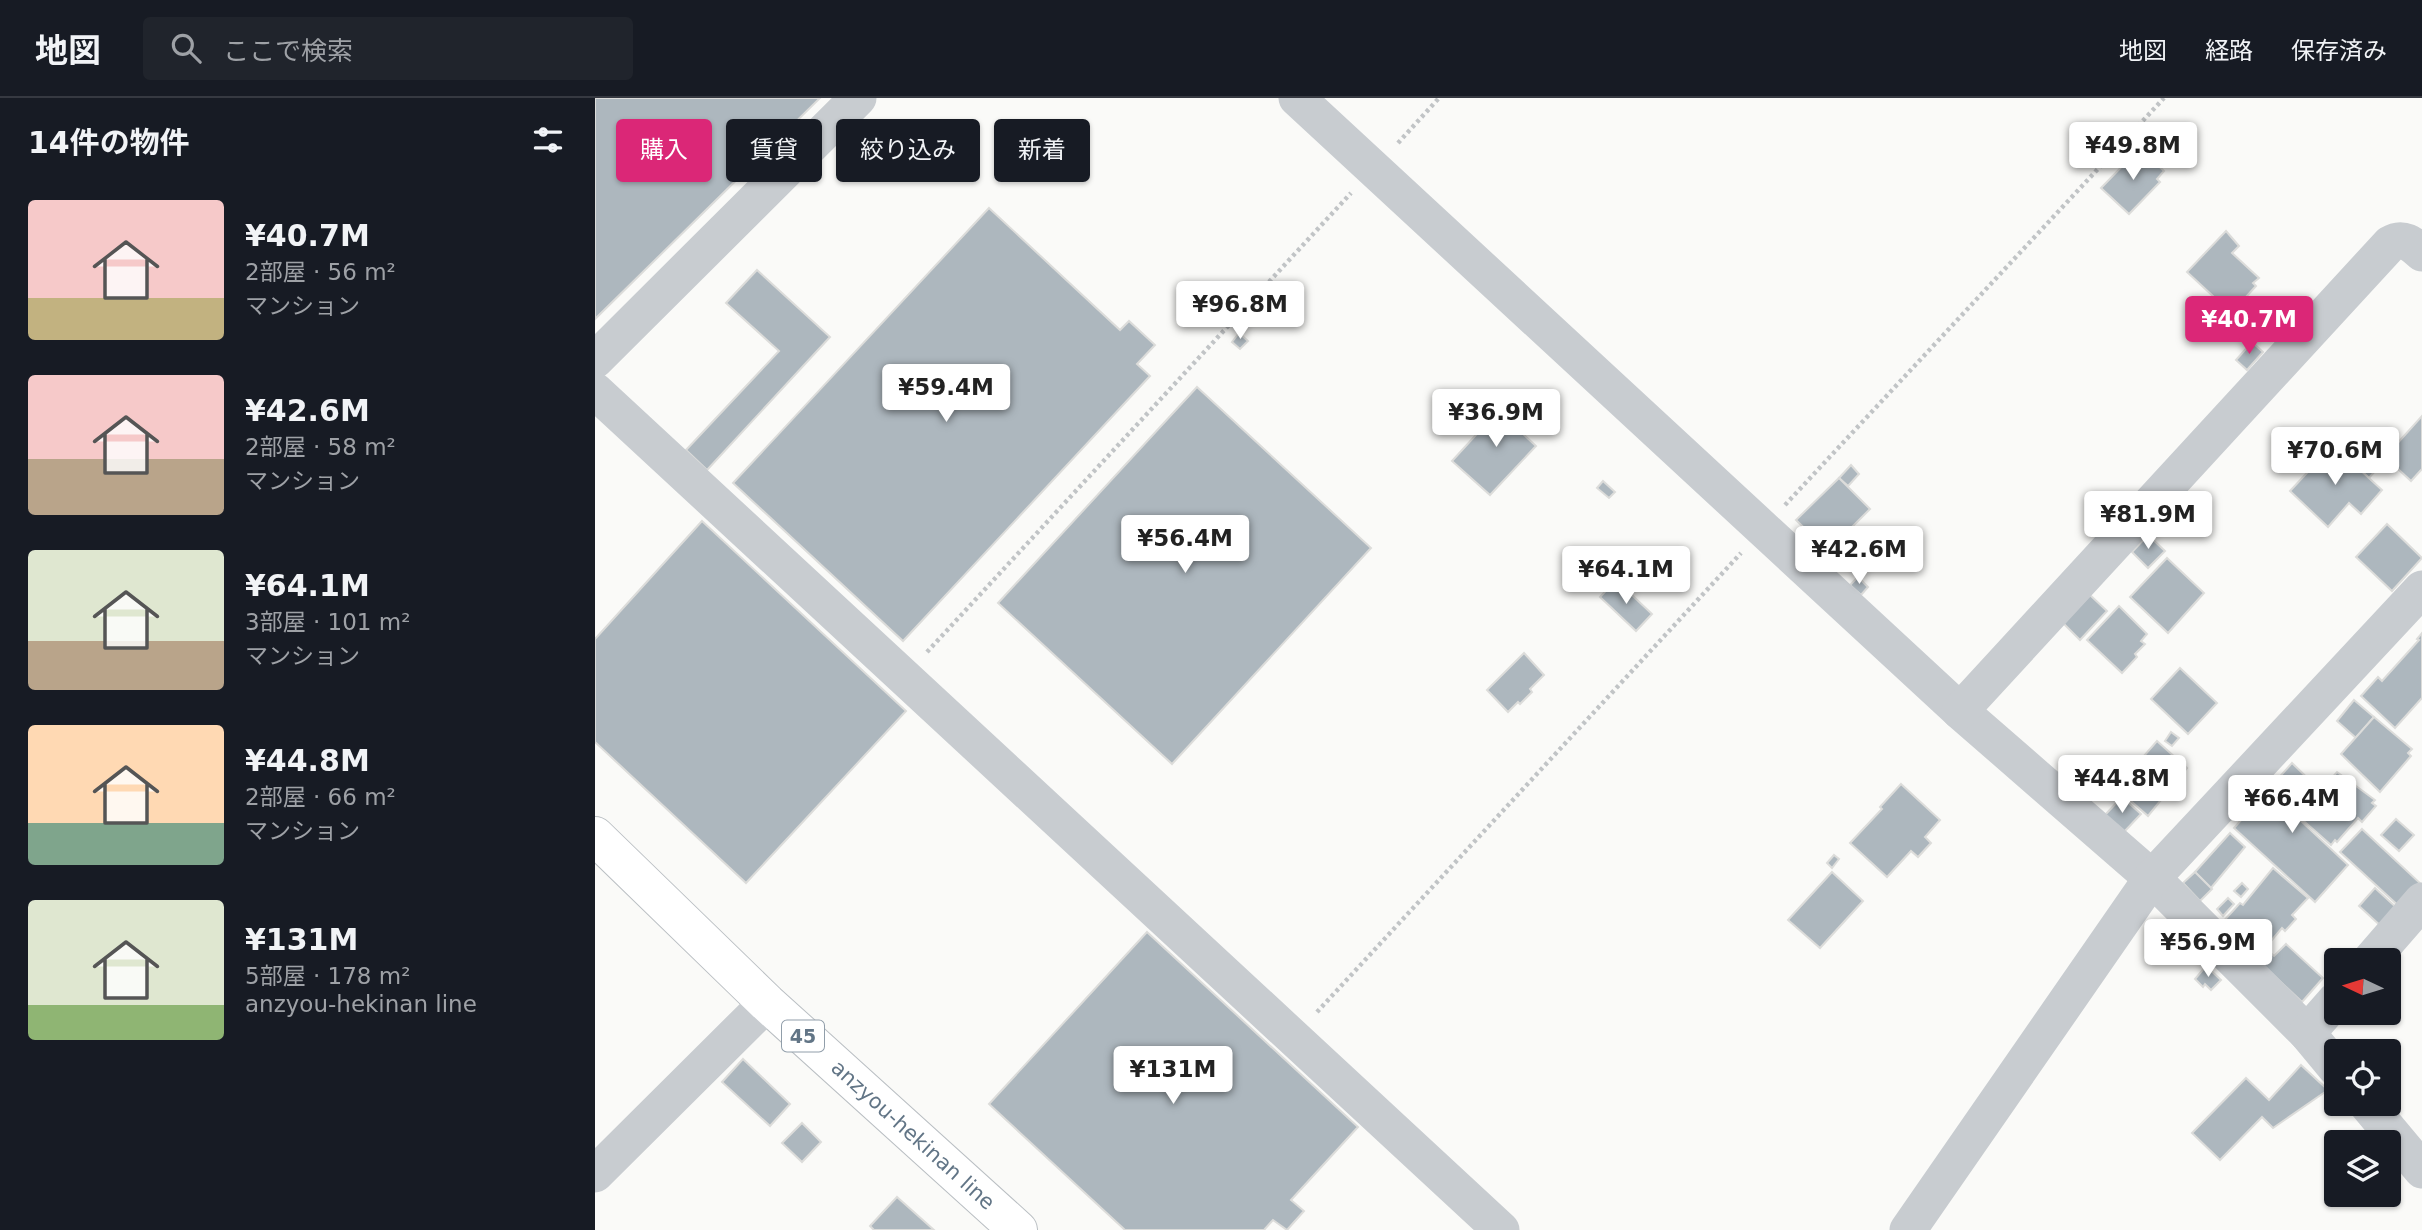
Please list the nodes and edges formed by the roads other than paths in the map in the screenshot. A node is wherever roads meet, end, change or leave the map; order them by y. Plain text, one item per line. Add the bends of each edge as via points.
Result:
1 (858, 98) edge
2 (1297, 98) edge
3 (2422, 253) edge
4 (595, 360) edge
5 (595, 391) edge
6 (2422, 589) edge
7 (1960, 711) junction
8 (595, 836) edge
9 (2151, 878) junction
10 (2422, 901) edge
11 (2381, 948) edge
12 (767, 1003) junction
13 (2324, 1014) edge
14 (2307, 1033) junction
15 (2324, 1054) edge
16 (2377, 1116) edge
17 (2422, 1170) edge
18 (595, 1174) edge
19 (1018, 1230) edge
20 (1501, 1230) edge
21 (1908, 1230) edge

1 - 4 street
2 - 7 street
3 - 7 street via 2404,240 2390,243
5 - 20 street
6 - 9 street
7 - 9 street
8 - 12 main road, anzyou-hekinan line / 45
9 - 14 street
9 - 21 street
10 - 11 street
12 - 18 street
12 - 19 main road, anzyou-hekinan line / 45
13 - 14 street
14 - 15 street
16 - 17 street

